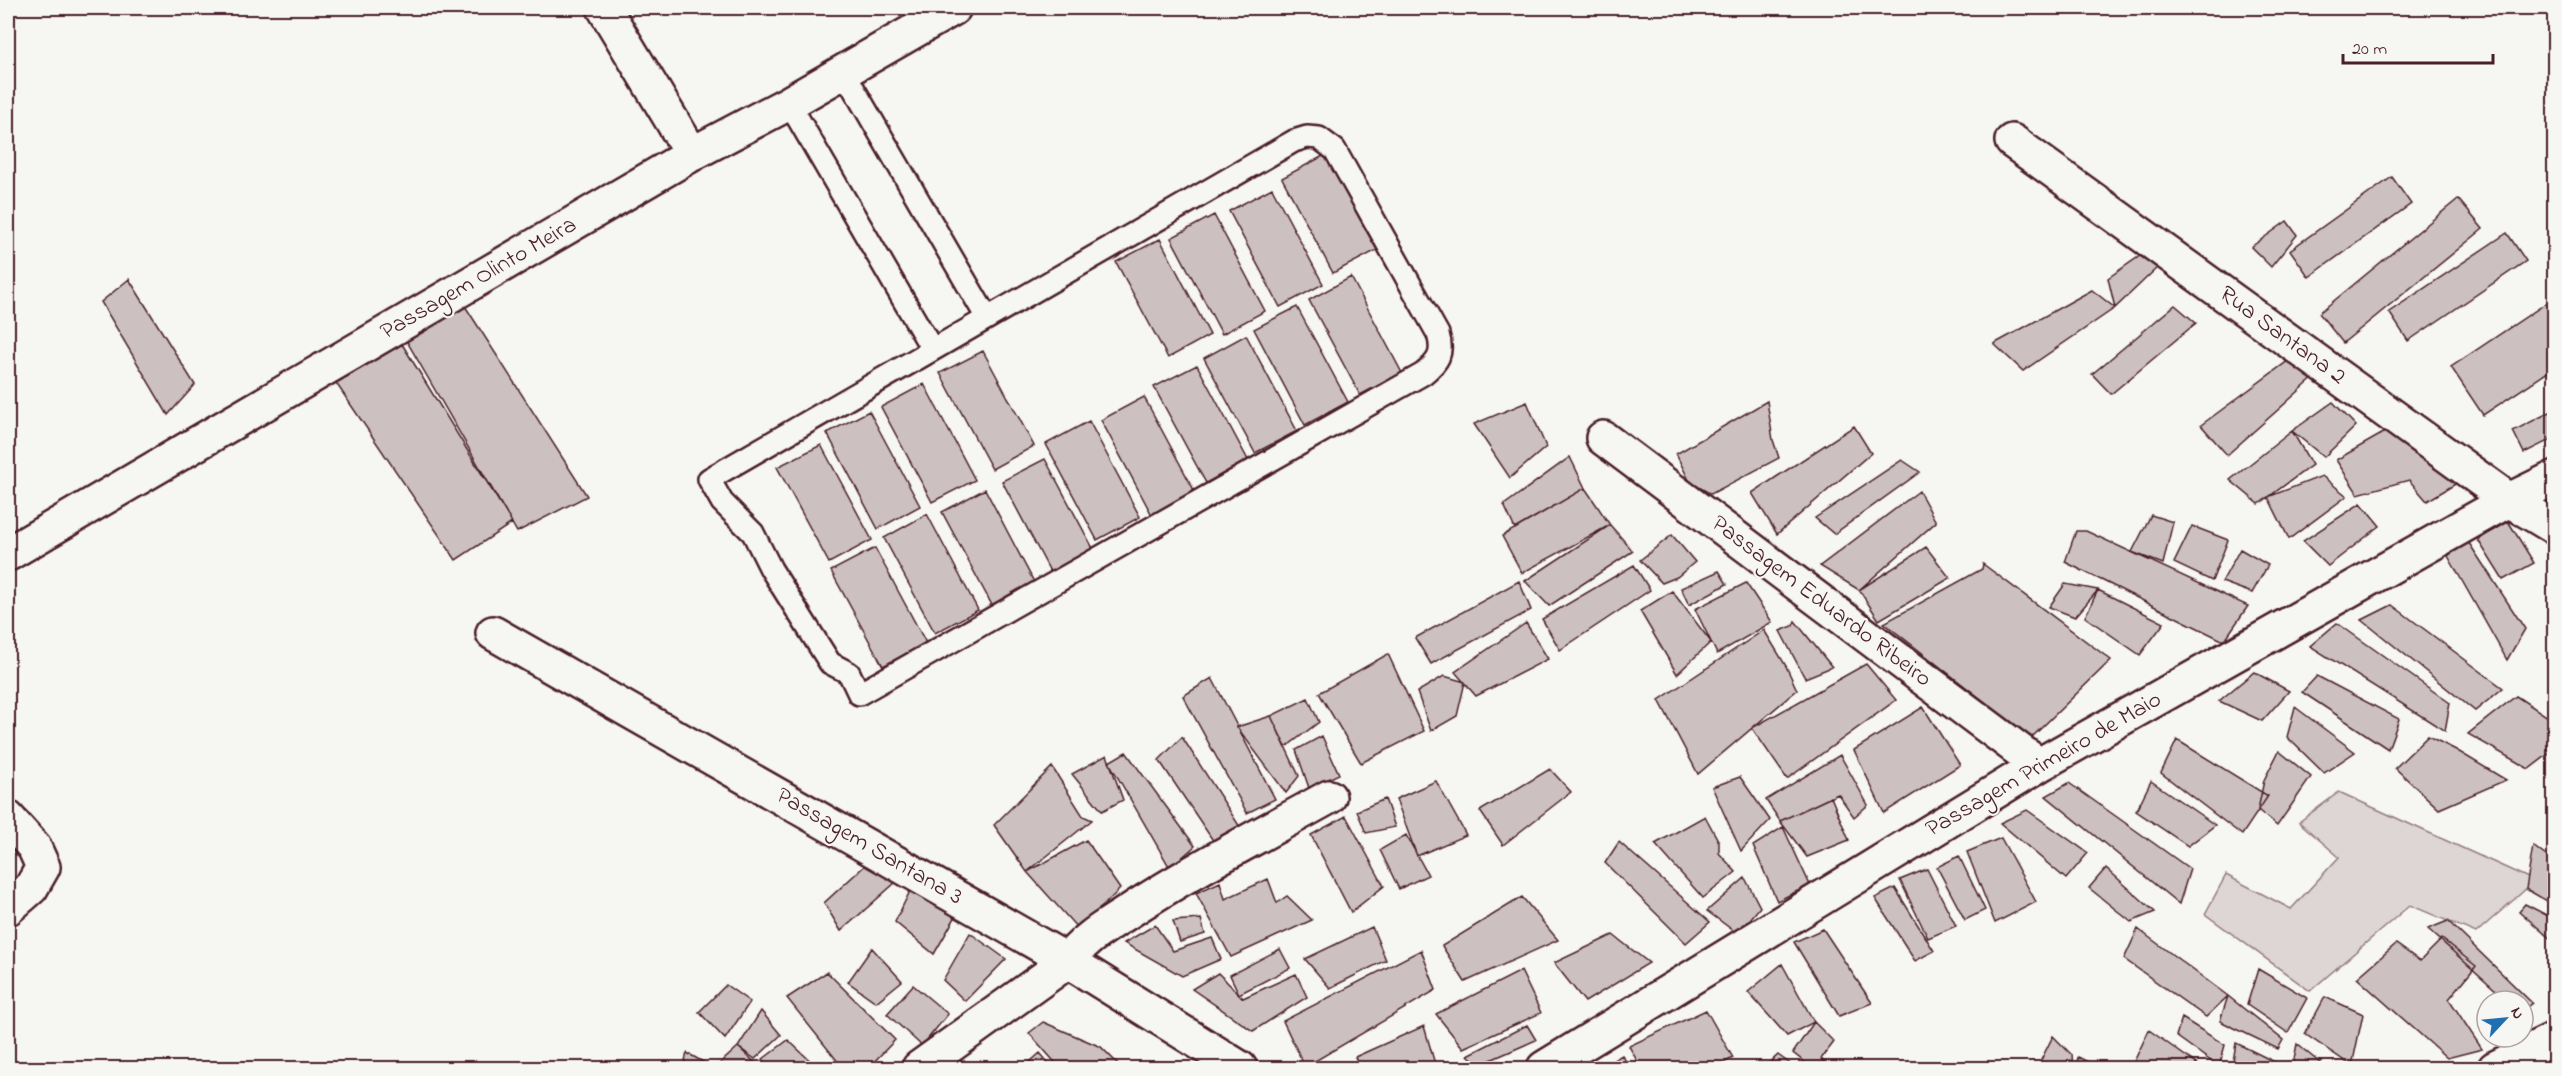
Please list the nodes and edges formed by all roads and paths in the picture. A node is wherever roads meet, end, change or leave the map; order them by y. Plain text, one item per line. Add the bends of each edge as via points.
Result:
1 (604, 8) edge
2 (954, 8) edge
3 (844, 72) junction
4 (789, 104) junction
5 (2012, 141) dead end
6 (692, 154) junction
7 (987, 318) junction
8 (932, 349) junction
9 (1603, 438) dead end
10 (2554, 478) edge
11 (2509, 500) junction
12 (2554, 527) edge
13 (8, 554) edge
14 (493, 633) dead end
15 (2039, 765) junction
16 (1329, 797) dead end
17 (8, 818) edge
18 (8, 908) edge
19 (1068, 961) junction
20 (2554, 1039) edge
21 (919, 1068) edge
22 (1240, 1068) edge
23 (1544, 1068) edge
24 (2495, 1068) edge

1 - 6 street
2 - 3 street, Passagem Olinto Meira
3 - 4 street, Passagem Olinto Meira
3 - 7 lane
4 - 6 street, Passagem Olinto Meira
4 - 8 lane
5 - 11 street, Rua Santana 2
6 - 13 street, Passagem Olinto Meira
7 - 8 lane
7 - 8 lane via 1307,137 1319,138 1335,150 1442,346 1436,364 1423,374 860,694 849,673 830,663 753,533 722,502 709,478
9 - 15 street, Passagem Eduardo Ribeiro
10 - 11 street, Passagem Primeiro de Maio
11 - 12 street, Rua Santana 2
11 - 15 street, Passagem Primeiro de Maio
14 - 19 street, Passagem Santana 3
15 - 23 street, Passagem Primeiro de Maio
16 - 19 street via 1157,893 1075,951
17 - 18 street via 34,847 43,867 31,888
19 - 21 street
19 - 22 street, Passagem Santana 3
20 - 24 street

